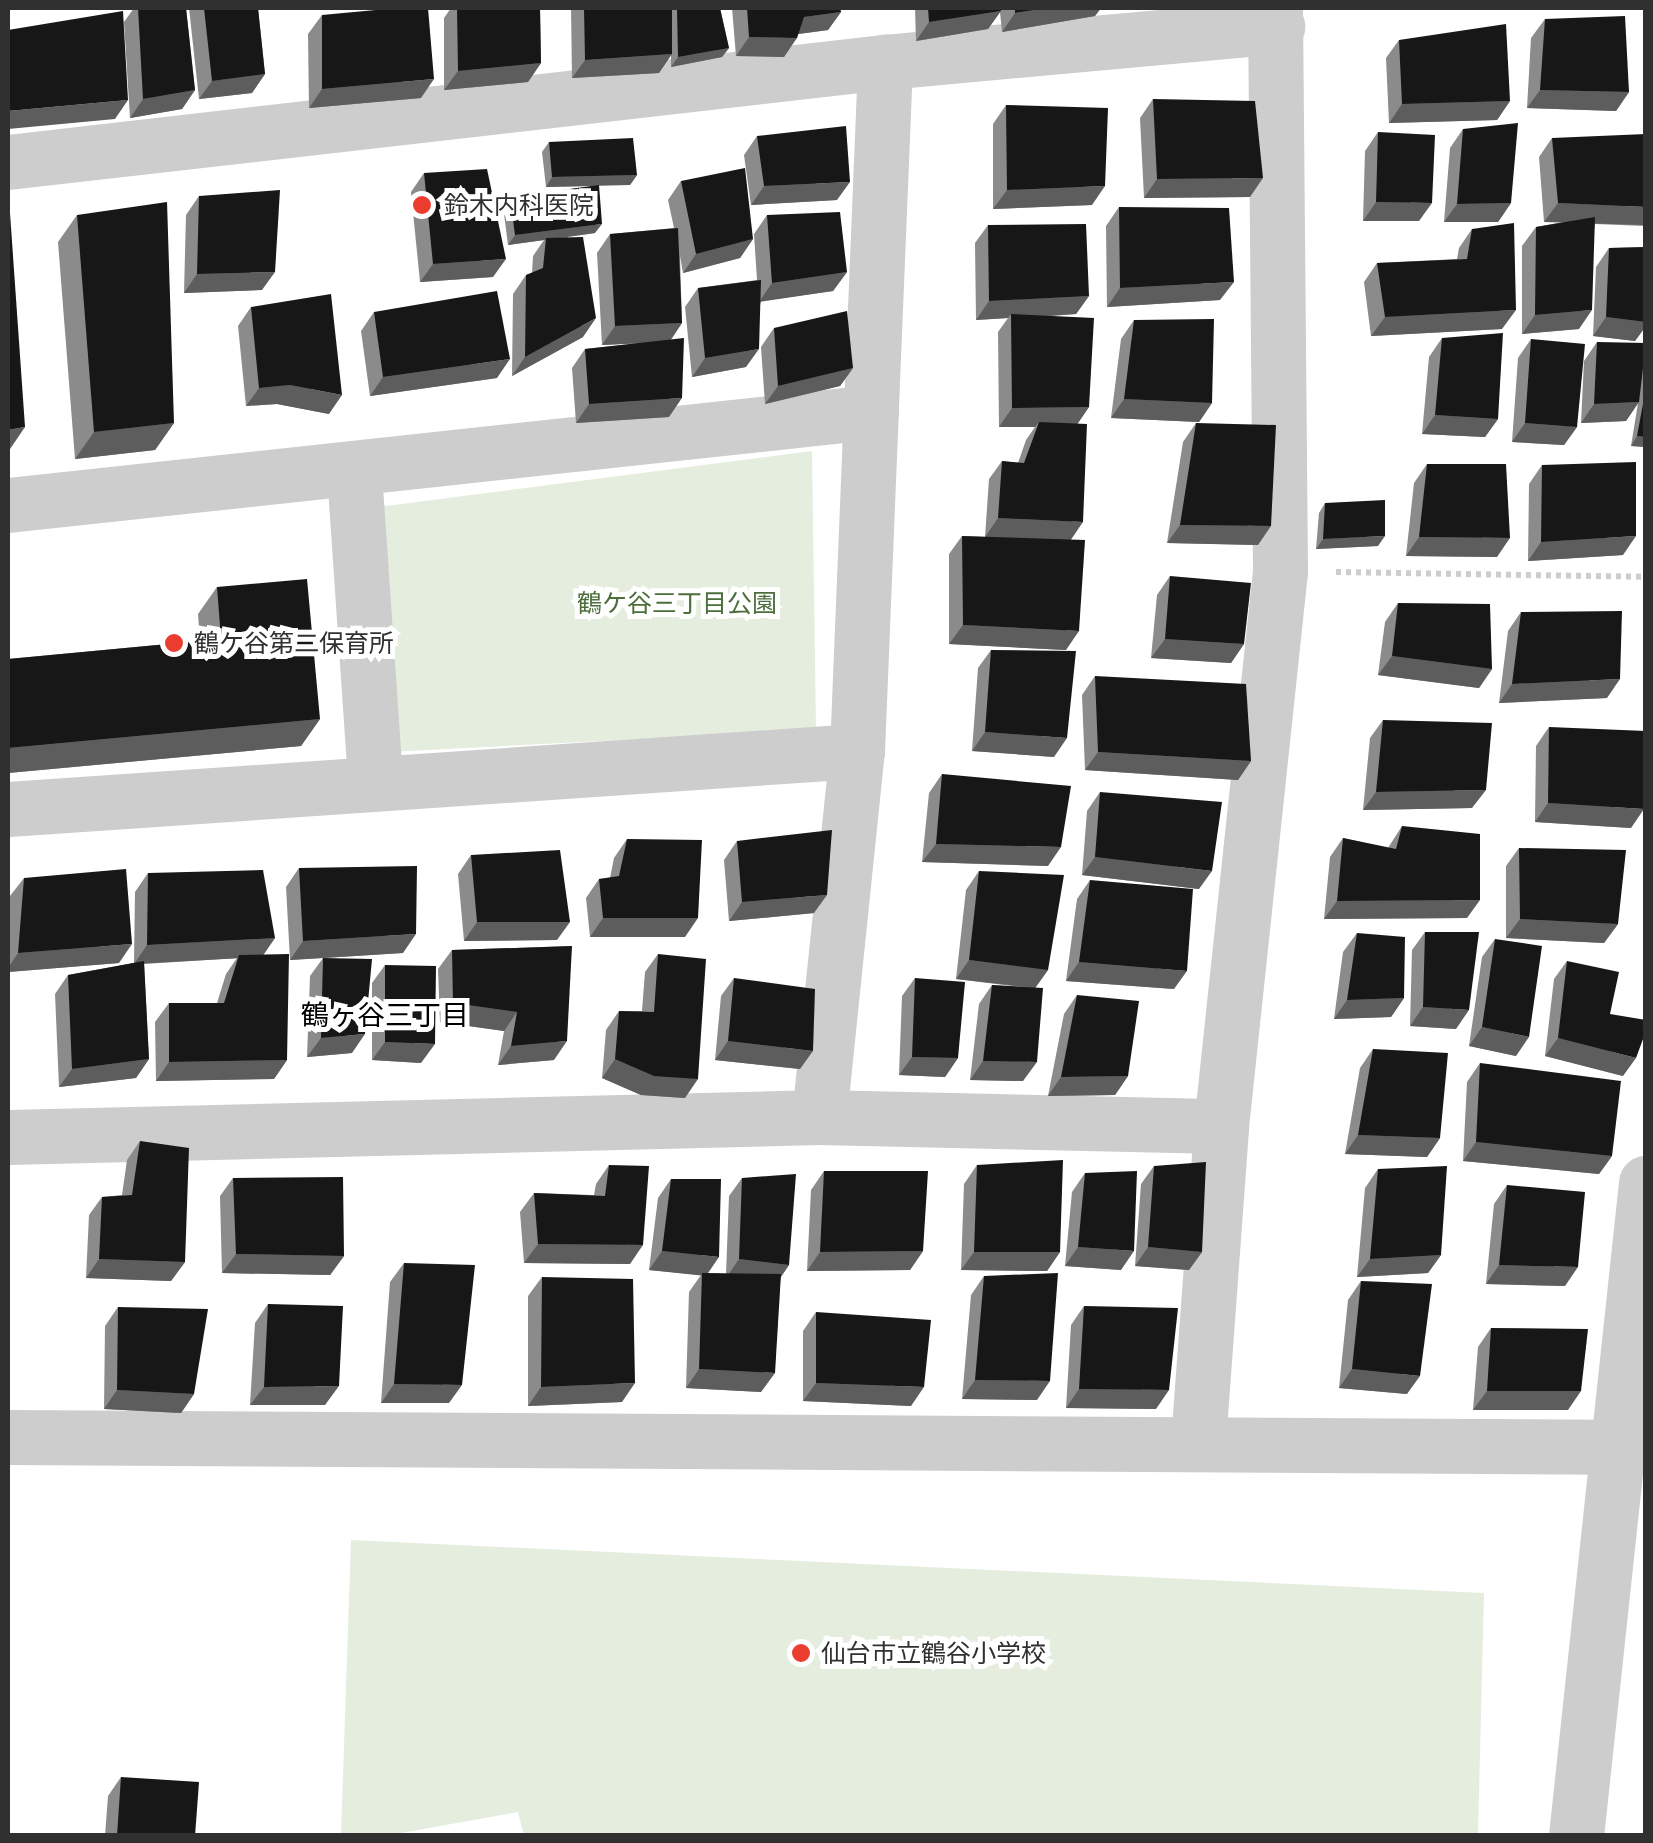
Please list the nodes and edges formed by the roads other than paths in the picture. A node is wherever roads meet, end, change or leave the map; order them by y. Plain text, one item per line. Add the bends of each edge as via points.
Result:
1 (1276, 17) edge
2 (885, 62) junction
3 (8, 162) edge
4 (870, 412) junction
5 (354, 472) junction
6 (8, 505) edge
7 (857, 751) junction
8 (375, 780) junction
9 (8, 809) edge
10 (820, 1117) junction
11 (1221, 1126) junction
12 (8, 1138) edge
13 (1646, 1183) edge
14 (8, 1437) edge
15 (1198, 1442) junction
16 (1633, 1448) edge
17 (1576, 1836) edge

1 - 2 street
1 - 11 street via 1280,571
2 - 3 street
2 - 4 street
4 - 5 street
4 - 7 street
5 - 6 street
5 - 8 street
7 - 8 street
7 - 10 street
8 - 9 street
10 - 11 street
10 - 12 street
11 - 15 street
13 - 16 street
14 - 15 street
15 - 16 street
16 - 17 street

